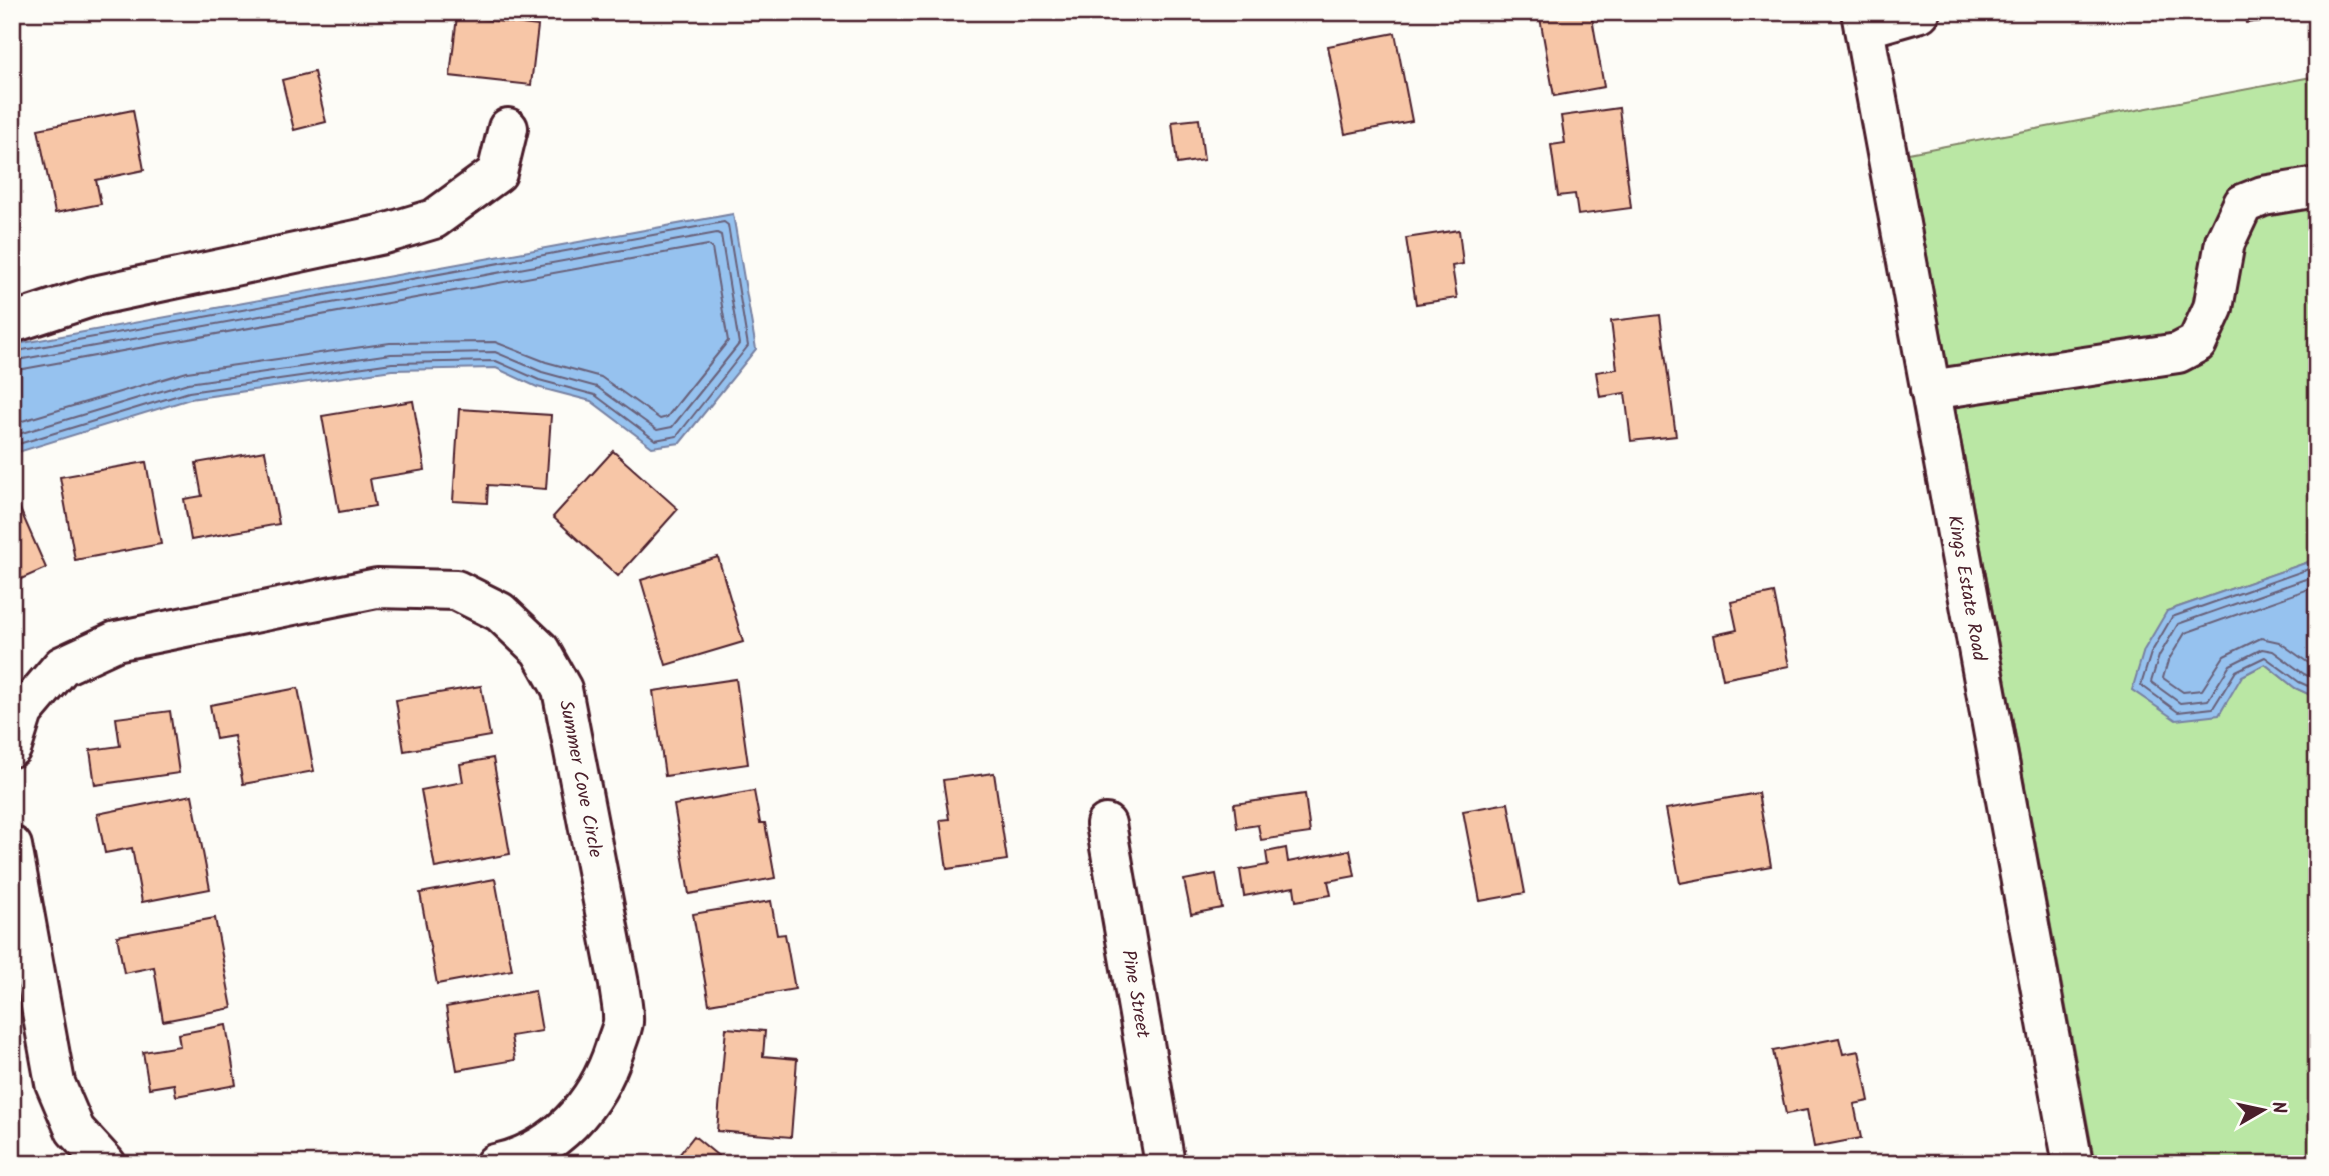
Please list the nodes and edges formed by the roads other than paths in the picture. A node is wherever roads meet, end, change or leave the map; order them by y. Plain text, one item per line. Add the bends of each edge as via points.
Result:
1 (1920, 12) edge
2 (1863, 20) edge
3 (508, 128) dead end
4 (2317, 187) edge
5 (12, 323) edge
6 (1930, 390) junction
7 (12, 747) edge
8 (1106, 824) dead end
9 (12, 846) edge
10 (106, 1164) edge
11 (495, 1164) edge
12 (1165, 1164) edge
13 (2073, 1164) edge

1 - 2 street
2 - 6 street, Kings Estate Road
3 - 5 street via 497,173 434,219 306,253 94,296
4 - 6 street via 2243,204 2225,242 2213,309 2197,343 2178,353
6 - 13 street, Kings Estate Road
7 - 11 street, Summer Cove Circle via 23,712 62,666 116,641 377,588 456,590 500,612 540,650 562,689 620,984 622,1022 609,1066 586,1107 561,1134
8 - 12 street, Pine Street
9 - 10 street via 55,1083 75,1130

